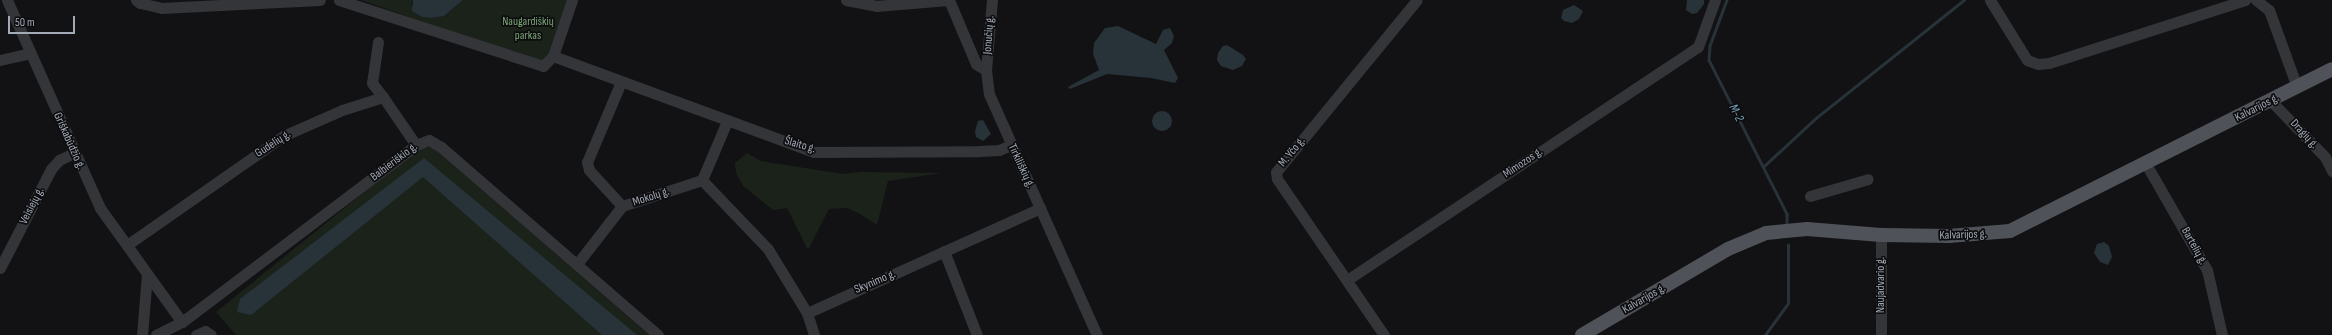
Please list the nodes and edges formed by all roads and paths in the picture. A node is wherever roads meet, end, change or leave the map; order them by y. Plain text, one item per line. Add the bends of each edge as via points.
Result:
1 (7, 0) edge
2 (136, 0) edge
3 (320, 0) edge
4 (339, 0) edge
5 (572, 0) edge
6 (846, 0) edge
7 (948, 0) edge
8 (992, 0) edge
9 (1418, 0) edge
10 (1715, 0) edge
11 (1990, 0) edge
12 (2245, 0) edge
13 (2256, 0) edge
14 (378, 42) dead end
15 (30, 53) junction
16 (553, 56) junction
17 (0, 60) edge
18 (2332, 69) edge
19 (986, 70) junction
20 (621, 82) junction
21 (2297, 87) junction
22 (383, 97) junction
23 (2271, 101) junction
24 (727, 121) junction
25 (416, 145) junction
26 (1011, 145) junction
27 (74, 153) junction
28 (2146, 164) junction
29 (2332, 171) edge
30 (702, 180) junction
31 (1868, 180) dead end
32 (1810, 196) dead end
33 (622, 206) junction
34 (1041, 208) junction
35 (1881, 235) junction
36 (127, 245) junction
37 (944, 252) junction
38 (577, 264) junction
39 (0, 268) edge
40 (147, 274) junction
41 (1347, 280) junction
42 (807, 313) junction
43 (182, 322) junction
44 (142, 335) edge
45 (156, 335) edge
46 (196, 335) edge
47 (211, 335) edge
48 (658, 335) edge
49 (814, 335) edge
50 (977, 335) edge
51 (1097, 335) edge
52 (1384, 335) edge
53 (1582, 335) edge
54 (1881, 335) edge
55 (2222, 335) edge

1 - 15 street, Griškabūdžio g.
2 - 3 street via 161,8
4 - 16 street via 543,66
5 - 16 street
6 - 7 street via 876,6
7 - 19 street via 976,64
8 - 19 street, Jonučių g.
9 - 41 street, M. Yčo g. via 1276,172 1277,179
10 - 41 street, Mimozos g. via 1698,47
11 - 12 street via 2027,60 2038,64 2049,63
13 - 21 street via 2269,10
14 - 22 street via 372,82
15 - 17 street
15 - 27 street, Griškabūdžio g.
16 - 20 street
18 - 21 main road, Kalvarijos g.
19 - 26 street, Tirkiliškių g. via 989,94
20 - 24 street, Šlaito g.
20 - 33 street, Mokolų g. via 587,162 590,170
21 - 23 main road, Kalvarijos g.
22 - 25 street
22 - 36 street, Gudelių g. via 313,121 283,136
23 - 28 main road, Kalvarijos g.
23 - 29 street, Dragių g. via 2325,157
24 - 26 street, Šlaito g. via 814,152 980,151 1000,150
24 - 30 street
25 - 38 street, Balbieriškio g. via 429,140 441,147
25 - 43 street, Balbieriškio g.
26 - 34 street, Tirkiliškių g.
27 - 36 street, Griškabūdžio g. via 100,208
27 - 39 street, Veisiejų g. via 58,160 51,169
28 - 35 main road, Kalvarijos g. via 2010,231 1949,236
28 - 55 street, Bartelių g. via 2207,270
30 - 33 street, Mokolų g.
30 - 42 street via 768,249
31 - 32 street
33 - 38 street
34 - 37 street, Skynimo g.
34 - 51 street, Tirkiliškių g.
35 - 53 main road, Kalvarijos g. via 1807,229 1766,233 1728,250
35 - 54 street, Naujadvario g.
36 - 40 street, Griškabūdžio g.
37 - 42 street, Skynimo g.
37 - 50 street
38 - 48 street, Balbieriškio g.
40 - 43 street, Griškabūdžio g.
40 - 44 street
41 - 52 street, M. Yčo g.
42 - 49 street
43 - 45 street, Balbieriškio g.
46 - 47 street via 205,331

